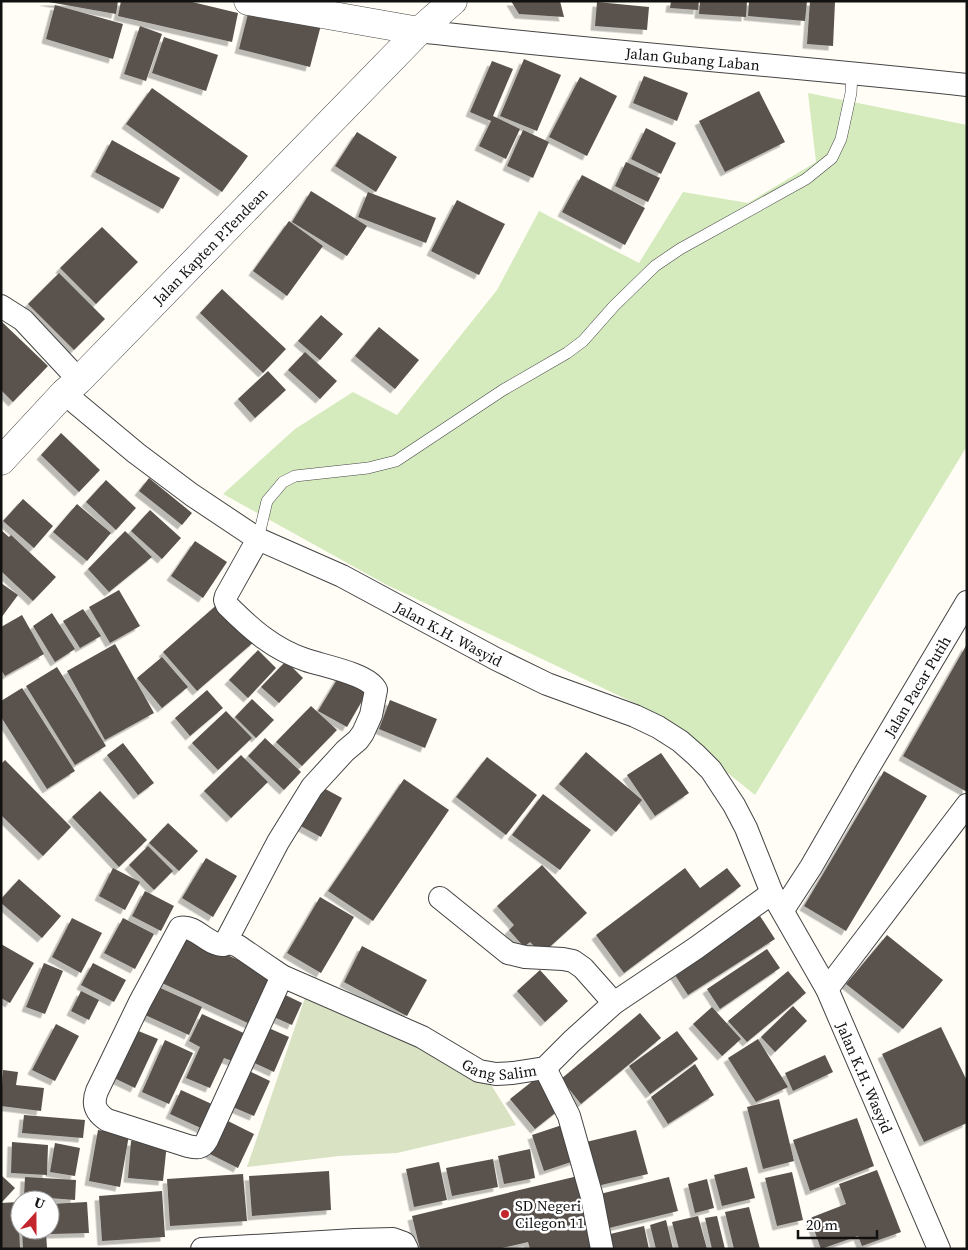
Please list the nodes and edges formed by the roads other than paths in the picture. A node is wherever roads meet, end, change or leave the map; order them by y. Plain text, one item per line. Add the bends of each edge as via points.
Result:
1 (248, 1) edge
2 (453, 1) edge
3 (419, 31) junction
4 (852, 72) junction
5 (967, 84) edge
6 (1, 306) edge
7 (71, 386) junction
8 (1, 462) edge
9 (258, 539) junction
10 (967, 602) edge
11 (967, 805) edge
12 (440, 898) dead end
13 (778, 902) junction
14 (227, 942) junction
15 (282, 976) junction
16 (827, 989) junction
17 (614, 1003) junction
18 (545, 1068) junction
19 (202, 1249) edge
20 (407, 1249) edge
21 (602, 1249) edge
22 (939, 1249) edge

1 - 3 street
2 - 3 street, Jalan Kapten P.Tendean
3 - 4 street, Jalan Gubang Laban
3 - 7 street, Jalan Kapten P.Tendean
4 - 5 street, Jalan Gubang Laban
4 - 9 lane via 850,101 841,139 832,158 806,179 655,266 567,353 503,390 403,457 368,468 295,476 283,482 267,501
6 - 7 street, Jalan K.H. Wasyid via 23,320
7 - 8 street, Jalan Kapten P.Tendean
7 - 9 street, Jalan K.H. Wasyid via 136,453
9 - 13 street, Jalan K.H. Wasyid via 342,576 547,684 635,716 680,741 710,770 734,805
9 - 14 street via 226,596 227,605 277,648 372,682 376,690 371,715 358,740 312,787 278,842
10 - 13 street, Jalan Pacar Putih via 811,867
11 - 16 street
12 - 17 street via 508,953 573,961
13 - 16 street, Jalan K.H. Wasyid
13 - 17 street, Gang Salim via 696,948
14 - 15 street, Gang Salim
14 - 15 street, Gang Salim via 219,945 188,928 180,928 97,1090 94,1100 99,1115 188,1146 201,1147
15 - 18 street, Gang Salim via 422,1037 479,1071 513,1074
16 - 22 street, Jalan K.H. Wasyid
17 - 18 street, Gang Salim
18 - 21 street via 569,1116 592,1197
19 - 20 street via 393,1239 404,1243

